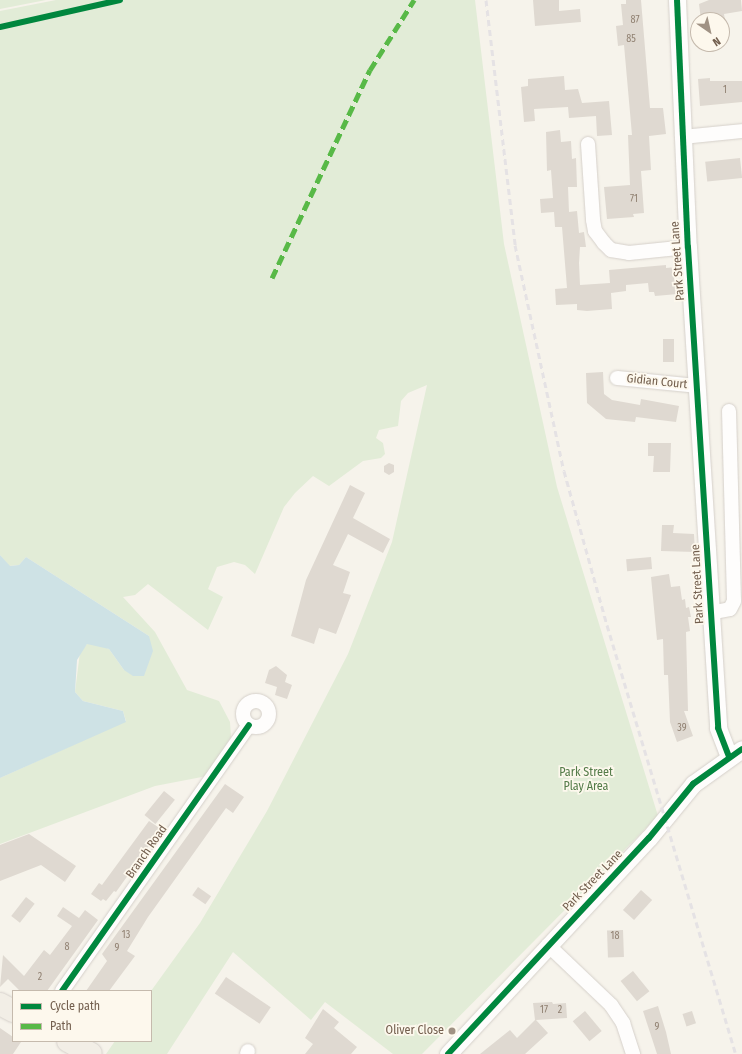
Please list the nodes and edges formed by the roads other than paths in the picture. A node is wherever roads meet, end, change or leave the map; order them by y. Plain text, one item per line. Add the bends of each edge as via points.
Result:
1 (677, 0) edge
2 (742, 131) edge
3 (682, 137) junction
4 (588, 144) dead end
5 (688, 248) junction
6 (617, 378) dead end
7 (697, 386) junction
8 (729, 411) dead end
9 (710, 613) junction
10 (249, 725) dead end
11 (735, 752) edge
12 (548, 945) junction
13 (63, 990) edge
14 (0, 1004) edge
15 (12, 1010) edge
16 (70, 1042) edge
17 (91, 1054) edge
18 (448, 1054) edge
19 (633, 1054) edge

1 - 3 street, Park Street Lane
2 - 3 street
3 - 5 street, Park Street Lane
4 - 5 street via 593,220 595,231 604,243 611,250 630,253
5 - 7 street, Park Street Lane
6 - 7 street, Gidian Court
7 - 9 street, Park Street Lane
8 - 9 street, Park Street Lane via 734,601 730,608
9 - 11 street, Park Street Lane via 718,728
10 - 13 street, Branch Road
11 - 12 street, Park Street Lane via 693,784 649,838
12 - 18 street, Park Street Lane
12 - 19 street via 611,1005 623,1023
14 - 15 main road
16 - 17 main road

